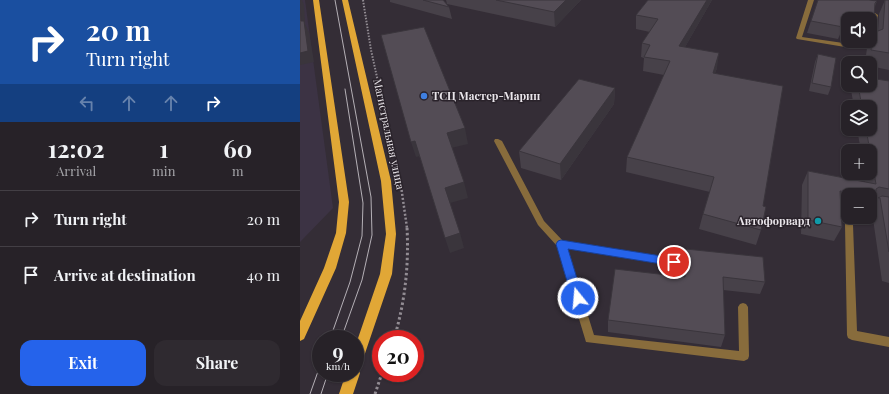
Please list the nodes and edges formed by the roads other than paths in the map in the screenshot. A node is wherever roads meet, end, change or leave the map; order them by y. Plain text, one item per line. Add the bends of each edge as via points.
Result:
1 (316, 0) edge
2 (345, 0) edge
3 (811, 0) edge
4 (841, 45) edge
5 (498, 141) dead end
6 (849, 224) edge
7 (561, 244) junction
8 (674, 262) dead end
9 (743, 307) dead end
10 (300, 335) edge
11 (364, 339) edge
12 (889, 342) edge
13 (350, 382) edge
14 (346, 394) edge

1 - 10 main road via 344,202 342,233 330,268
2 - 11 main road, Магистральная улица via 386,182 391,234 386,274
3 - 4 lane via 799,38
5 - 7 lane via 541,223
6 - 12 lane via 852,335
7 - 8 lane
7 - 9 lane via 590,339 744,356
13 - 14 main road

